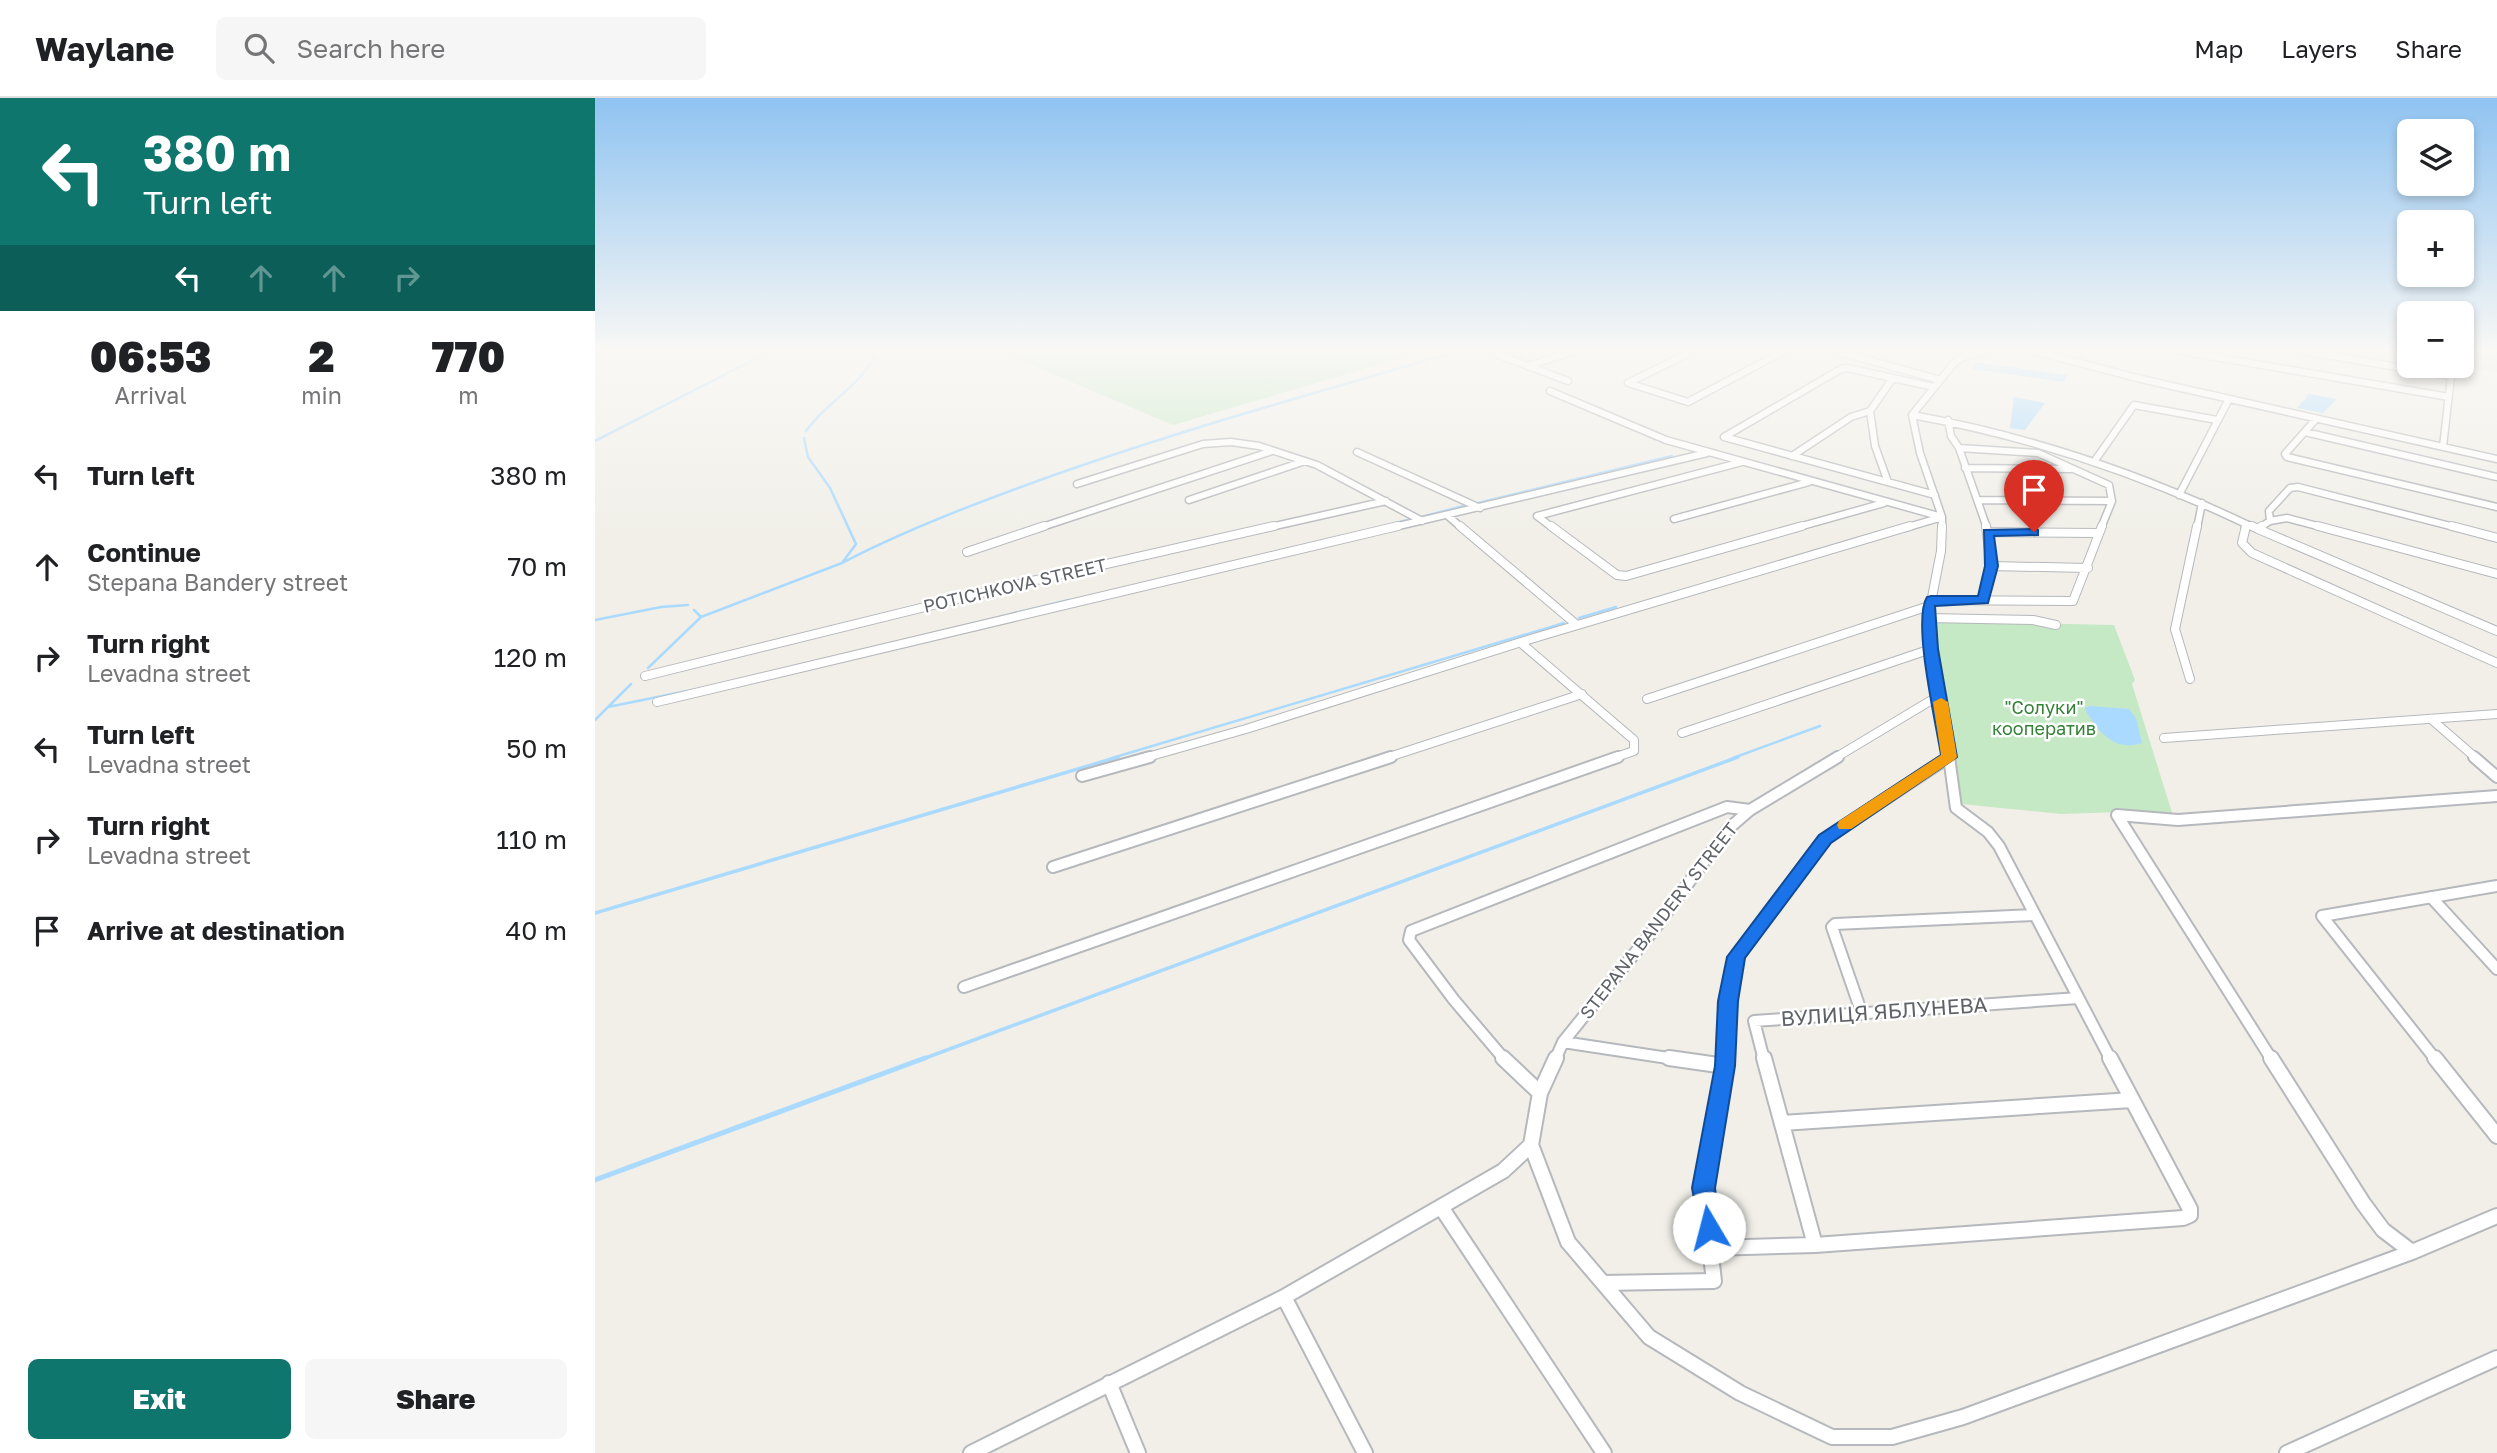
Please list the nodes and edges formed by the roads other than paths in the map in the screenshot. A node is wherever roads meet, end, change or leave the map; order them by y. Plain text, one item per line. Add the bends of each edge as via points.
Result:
1 (1605, 414) edge
2 (1760, 414) edge
3 (1860, 414) edge
4 (1870, 414) edge
5 (2128, 414) edge
6 (2185, 414) edge
7 (2220, 414) edge
8 (2295, 414) edge
9 (2447, 414) edge
10 (1912, 415) joint
11 (2316, 419) junction
12 (1948, 420) junction
13 (2217, 420) junction
14 (2305, 432) junction
15 (2443, 447) junction
16 (1959, 448) junction
17 (1276, 449) junction
18 (1357, 452) dead end
19 (1707, 453) junction
20 (1792, 456) junction
21 (2497, 459) edge
22 (2096, 460) junction
23 (1305, 461) junction
24 (1742, 462) junction
25 (1965, 468) junction
26 (2075, 469) junction
27 (2497, 477) edge
28 (1810, 482) junction
29 (1888, 482) junction
30 (1077, 484) dead end
31 (1935, 495) junction
32 (2179, 495) junction
33 (1189, 500) dead end
34 (1978, 500) junction
35 (1387, 501) junction
36 (2112, 501) junction
37 (1884, 503) junction
38 (2202, 503) junction
39 (2497, 507) edge
40 (1480, 508) junction
41 (1448, 516) junction
42 (1942, 517) junction
43 (1674, 519) dead end
44 (1422, 521) junction
45 (2270, 521) junction
46 (2246, 524) junction
47 (2258, 529) junction
48 (1988, 532) junction
49 (2098, 533) junction
50 (2497, 538) edge
51 (967, 552) dead end
52 (1991, 566) junction
53 (2088, 568) junction
54 (2497, 574) edge
55 (1983, 600) junction
56 (1930, 603) junction
57 (1928, 618) junction
58 (1577, 625) junction
59 (2056, 625) dead end
60 (2497, 631) edge
61 (1521, 643) junction
62 (1931, 649) junction
63 (2497, 663) edge
64 (645, 676) dead end
65 (2190, 680) dead end
66 (1582, 694) junction
67 (1940, 695) junction
68 (1647, 699) dead end
69 (657, 702) dead end
70 (2497, 714) edge
71 (2431, 719) junction
72 (1682, 733) dead end
73 (2164, 738) dead end
74 (1949, 757) junction
75 (1082, 776) dead end
76 (2497, 777) edge
77 (2497, 796) edge
78 (1750, 810) junction
79 (1053, 867) dead end
80 (2497, 886) edge
81 (2431, 897) junction
82 (2034, 915) junction
83 (2497, 969) edge
84 (964, 987) dead end
85 (2078, 998) junction
86 (1861, 1014) junction
87 (1563, 1042) junction
88 (1725, 1066) junction
89 (1540, 1093) junction
90 (2132, 1100) junction
91 (1782, 1123) junction
92 (2497, 1136) edge
93 (1531, 1145) junction
94 (1441, 1207) junction
95 (2497, 1216) edge
96 (1815, 1245) junction
97 (1712, 1248) junction
98 (2412, 1252) junction
99 (1604, 1283) junction
100 (1285, 1297) junction
101 (2497, 1358) edge
102 (1109, 1383) junction
103 (971, 1453) edge
104 (1138, 1453) edge
105 (1365, 1453) edge
106 (1604, 1453) edge
107 (2287, 1453) edge

1 - 19 street
2 - 20 street via 1724,437
3 - 20 street
4 - 29 street via 1875,446
5 - 22 street
6 - 13 street
7 - 13 street
8 - 11 street
9 - 15 street
10 - 12 street
10 - 31 street
11 - 14 street
11 - 15 street
12 - 16 street
12 - 22 street
13 - 32 street
14 - 27 street
14 - 39 street via 2287,457
15 - 21 street
16 - 25 street
16 - 26 street via 2038,453
17 - 23 street
17 - 30 street via 1210,443
17 - 51 street
18 - 40 street
19 - 24 street
19 - 40 street
20 - 29 street
22 - 32 street
23 - 33 street
23 - 35 street
24 - 28 street
24 - 37 street via 1537,516 1617,575 1626,576
25 - 26 street
25 - 34 street
26 - 36 street via 2109,485
28 - 37 street
28 - 43 street
29 - 31 street
31 - 42 street
32 - 38 street
34 - 36 street
34 - 48 street
35 - 44 street
35 - 64 street, POTICHKOVA STREET
36 - 49 street
37 - 42 street
38 - 46 street
38 - 65 street via 2175,629
40 - 41 street
41 - 44 street
41 - 58 street
42 - 56 street via 1941,551
42 - 58 street
44 - 69 street
45 - 47 street
45 - 50 street via 2269,511 2290,488 2298,487
45 - 54 street via 2287,518
46 - 47 street
46 - 63 street via 2242,543 2252,553
47 - 60 street
48 - 49 street
48 - 52 street
49 - 53 street
52 - 53 street
52 - 55 street
53 - 55 street via 2073,601
55 - 56 street
56 - 57 street
56 - 68 street
57 - 59 street via 2033,620
57 - 62 street
58 - 61 street
61 - 66 street
61 - 75 street
62 - 67 street
62 - 72 street
66 - 79 street
66 - 84 street via 1634,740 1635,751
67 - 74 street
67 - 78 street, STEPANA BANDERY STREET
70 - 71 street
71 - 73 street
71 - 76 street
74 - 82 street via 1956,808 1999,846
74 - 88 street via 1825,839 1736,957 1728,1001
77 - 98 street via 2178,820 2117,815 2363,1203 2383,1230
78 - 87 street, STEPANA BANDERY STREET via 1728,829
78 - 89 street via 1727,807 1411,931 1409,940 1431,970 1519,1076
80 - 81 street
81 - 83 street
81 - 92 street via 2322,916
82 - 85 street
82 - 86 street via 1835,924 1832,927
85 - 86 street, ВУЛИЦЯ ЯБЛУНЕВА
85 - 90 street
86 - 91 street, ВУЛИЦЯ ЯБЛУНЕВА via 1754,1021
87 - 88 street
87 - 89 street, STEPANA BANDERY STREET
88 - 97 street via 1703,1188
89 - 93 street, STEPANA BANDERY STREET
90 - 91 street
90 - 96 street via 2190,1215
91 - 96 street, ВУЛИЦЯ ЯБЛУНЕВА
93 - 94 street via 1503,1171
93 - 99 street via 1568,1242
94 - 100 street
94 - 106 street
95 - 98 street
96 - 97 street
97 - 99 street via 1714,1281
98 - 99 street via 1963,1417 1892,1437 1832,1437 1740,1393 1649,1336
100 - 102 street
100 - 105 street
101 - 107 street
102 - 103 street
102 - 104 street

